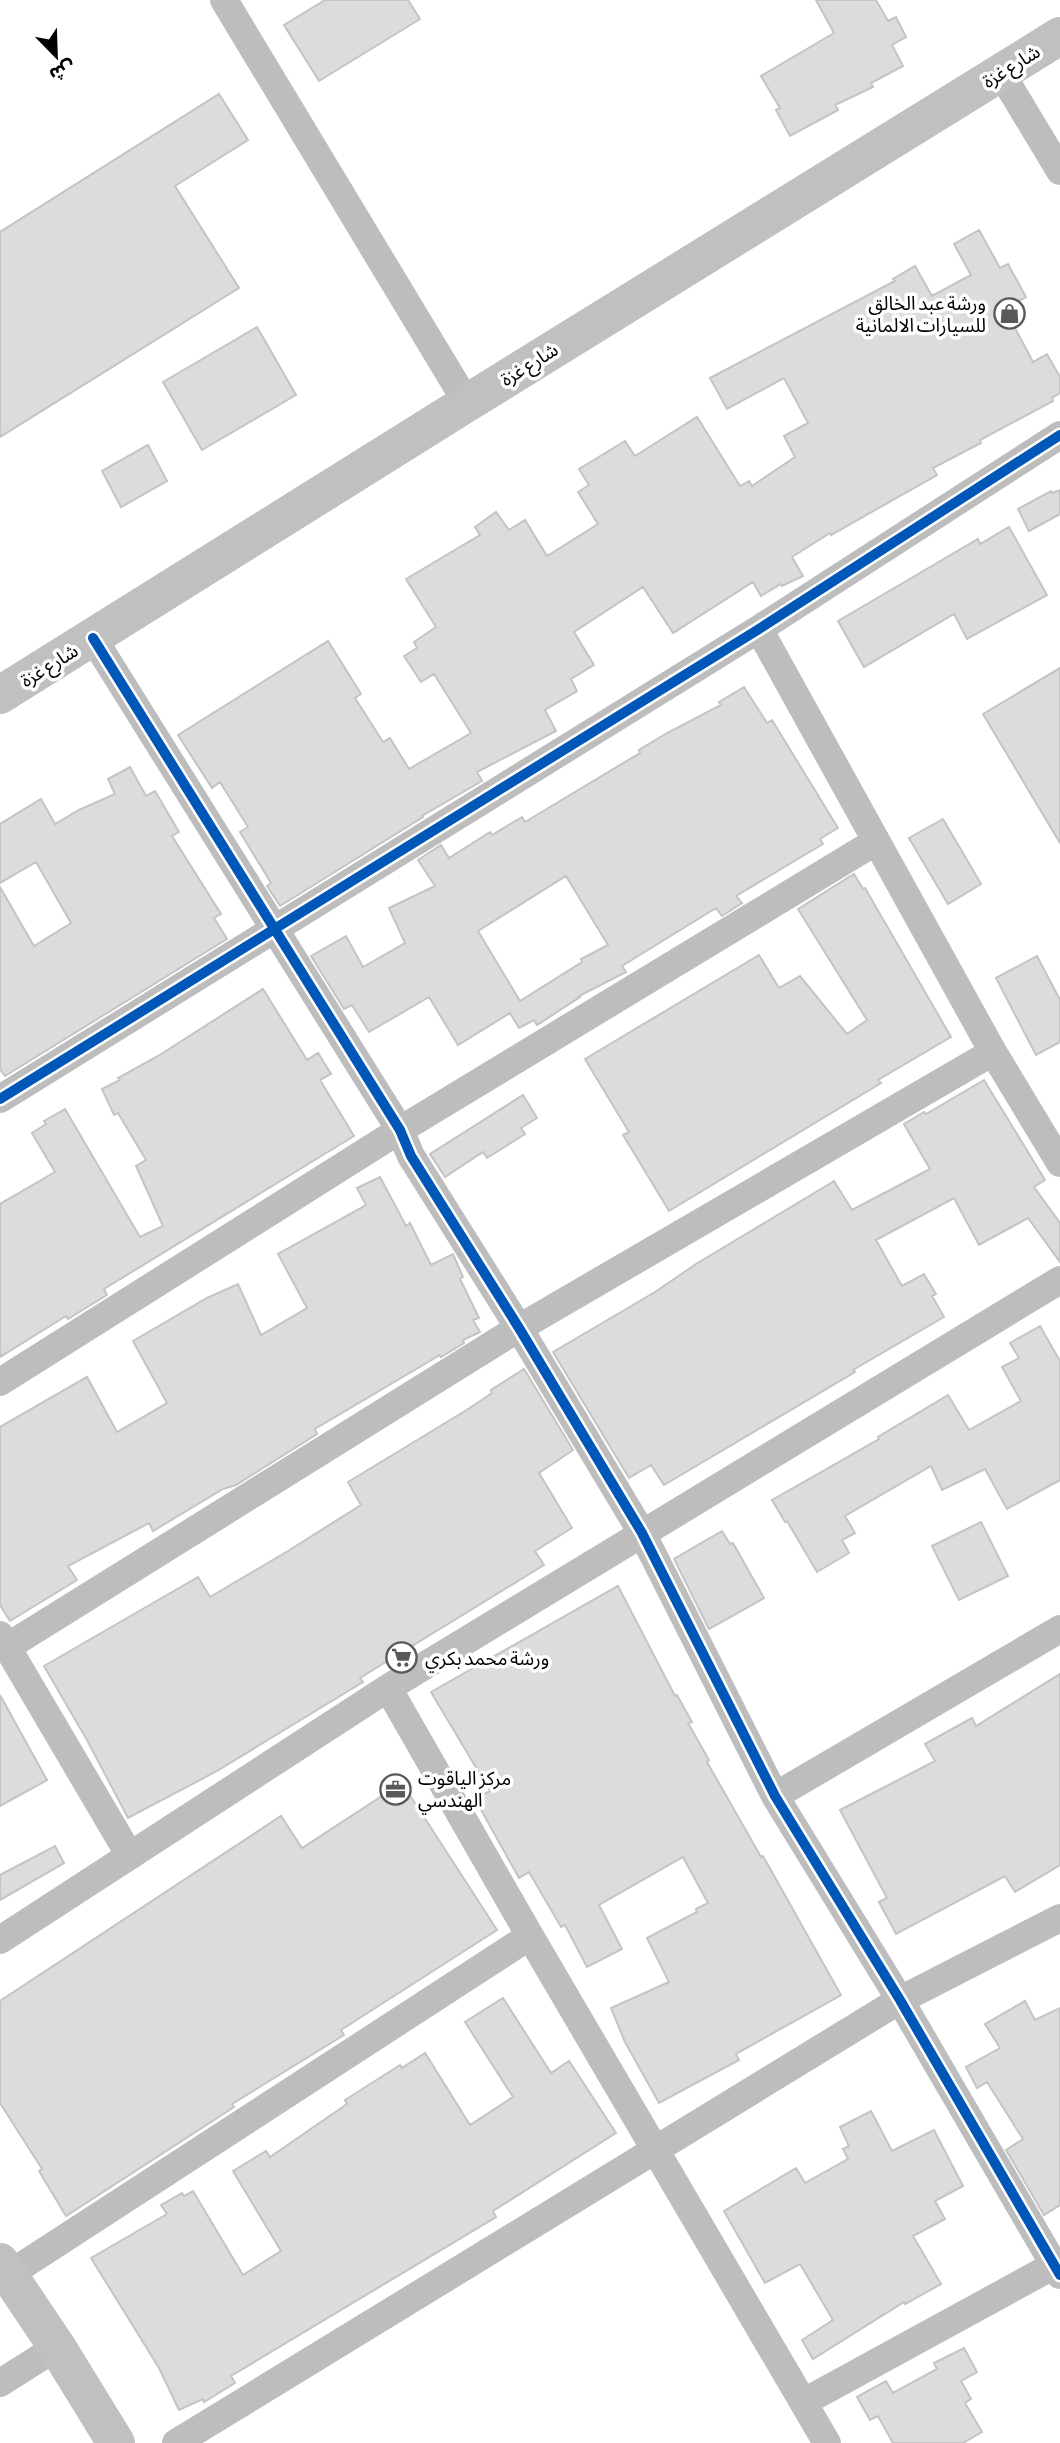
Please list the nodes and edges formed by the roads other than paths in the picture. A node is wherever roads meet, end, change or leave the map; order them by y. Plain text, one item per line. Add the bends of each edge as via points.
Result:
1 (224, 0) edge
2 (1060, 36) edge
3 (1001, 73) junction
4 (1060, 172) edge
5 (467, 403) junction
6 (1060, 435) edge
7 (759, 629) junction
8 (93, 638) junction
9 (0, 695) edge
10 (876, 842) junction
11 (275, 929) junction
12 (993, 1052) junction
13 (0, 1099) edge
14 (400, 1130) junction
15 (1060, 1163) edge
16 (1060, 1280) edge
17 (519, 1328) junction
18 (0, 1382) edge
19 (642, 1533) junction
20 (1060, 1629) edge
21 (3, 1641) edge
22 (388, 1688) junction
23 (775, 1796) junction
24 (131, 1856) junction
25 (1060, 1918) edge
26 (530, 1936) junction
27 (0, 1940) edge
28 (900, 2000) junction
29 (655, 2149) junction
30 (1058, 2268) edge
31 (4, 2269) edge
32 (57, 2347) junction
33 (0, 2383) edge
34 (804, 2403) junction
35 (116, 2443) edge
36 (176, 2443) edge
37 (827, 2443) edge

1 - 5 street
2 - 3 main road, شارع غزة
3 - 4 street
3 - 5 main road, شارع غزة
5 - 8 main road, شارع غزة
6 - 7 street
7 - 10 street
7 - 11 street
8 - 9 main road, شارع غزة
8 - 11 street
10 - 12 street
10 - 14 street
11 - 13 street
11 - 14 street
12 - 15 street
12 - 17 street
14 - 17 street via 411,1156
14 - 18 street
16 - 19 street
17 - 19 street
17 - 21 street
19 - 22 street
19 - 23 street
20 - 23 street
21 - 24 street
22 - 24 street
22 - 26 street
23 - 28 street
24 - 27 street
25 - 28 street
26 - 29 street
26 - 31 street
28 - 29 street
28 - 30 street
29 - 34 street
29 - 36 street
30 - 34 street
31 - 32 main road
32 - 33 street
32 - 35 main road
34 - 37 street

